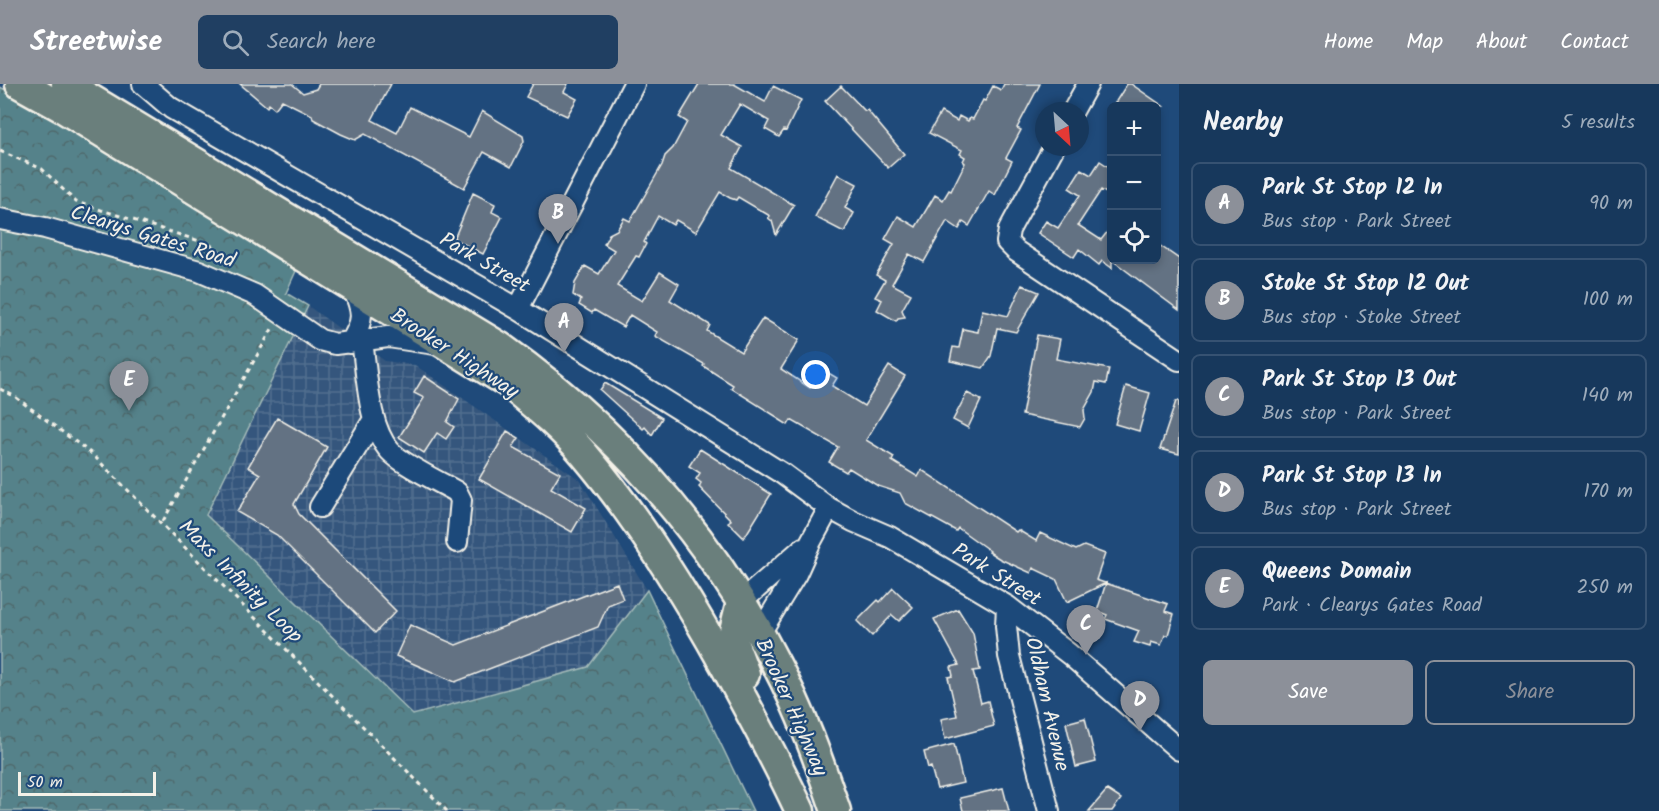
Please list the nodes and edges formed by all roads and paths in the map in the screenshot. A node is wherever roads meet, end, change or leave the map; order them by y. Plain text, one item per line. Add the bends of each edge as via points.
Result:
1 (20, 84) edge
2 (66, 84) edge
3 (142, 84) edge
4 (634, 84) edge
5 (1088, 84) edge
6 (1078, 102) edge
7 (0, 150) edge
8 (1049, 156) edge
9 (0, 219) edge
10 (214, 277) junction
11 (353, 288) junction
12 (518, 309) junction
13 (282, 311) junction
14 (356, 342) junction
15 (452, 349) junction
16 (1179, 360) edge
17 (0, 389) edge
18 (374, 419) junction
19 (320, 507) dead end
20 (829, 508) junction
21 (162, 522) junction
22 (457, 542) dead end
23 (810, 543) junction
24 (714, 559) junction
25 (778, 571) junction
26 (741, 602) junction
27 (1007, 606) junction
28 (759, 633) junction
29 (766, 741) junction
30 (1179, 750) edge
31 (447, 811) edge
32 (800, 811) edge
33 (836, 811) edge
34 (1049, 811) edge

1 - 11 highway, Brooker Highway
2 - 24 highway, Brooker Highway via 528,367 604,432 651,480
3 - 12 street, Park Street via 171,108
4 - 12 street
5 - 6 street
7 - 10 path via 42,169 76,202 209,244 223,254
8 - 16 street via 1009,230 1007,242
9 - 10 street, Clearys Gates Road via 141,254
10 - 13 street, Clearys Gates Road
11 - 14 street via 362,319
11 - 15 highway, Brooker Highway
12 - 20 street, Park Street via 783,474
13 - 14 street, Clearys Gates Road via 320,340 335,344
13 - 21 path
14 - 15 street, Clearys Gates Road via 388,337
14 - 18 street
15 - 29 highway, Brooker Highway via 508,383 544,414 583,453 620,499 686,596
17 - 21 path, Maxs Infinity Loop via 92,454
18 - 19 street
18 - 22 street via 381,439 392,453 457,492 461,500
20 - 23 street
20 - 27 street, Park Street via 890,537
21 - 31 path, Maxs Infinity Loop
23 - 25 street
23 - 28 street via 796,574
24 - 25 street via 746,579
24 - 26 highway, Brooker Highway
25 - 26 street
26 - 28 highway, Brooker Highway
26 - 29 highway via 732,639 762,713
27 - 30 street, Park Street via 1070,654
27 - 34 street, Oldham Avenue via 1009,656
28 - 33 highway, Brooker Highway via 794,700
29 - 32 highway, Brooker Highway

